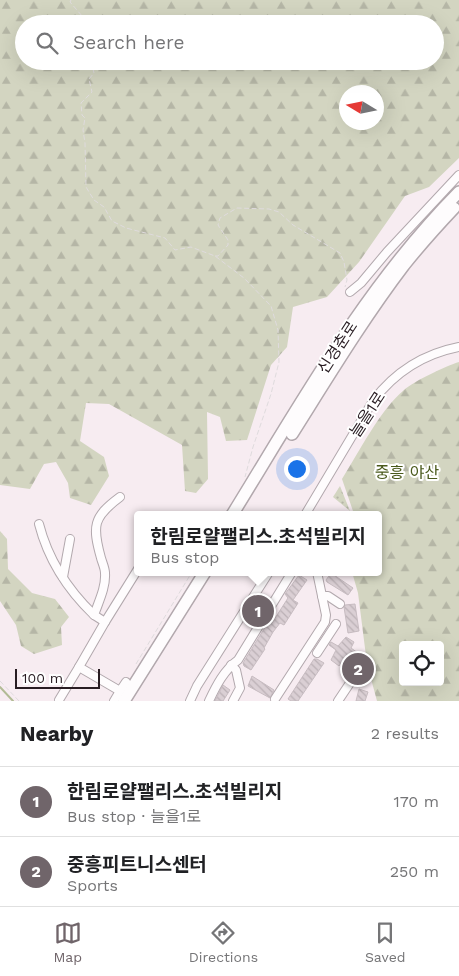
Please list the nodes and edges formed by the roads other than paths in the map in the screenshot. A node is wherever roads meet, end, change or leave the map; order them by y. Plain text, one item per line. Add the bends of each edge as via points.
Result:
1 (459, 175) edge
2 (459, 192) edge
3 (459, 203) edge
4 (350, 292) road end
5 (459, 347) edge
6 (268, 464) junction
7 (120, 497) dead end
8 (235, 511) edge
9 (243, 511) edge
10 (307, 511) edge
11 (39, 524) dead end
12 (70, 539) dead end
13 (134, 575) edge
14 (194, 576) edge
15 (202, 576) edge
16 (266, 576) edge
17 (290, 576) edge
18 (318, 576) edge
19 (63, 577) junction
20 (322, 596) junction
21 (340, 604) dead end
22 (94, 615) junction
23 (105, 622) junction
24 (336, 624) dead end
25 (317, 634) junction
26 (326, 640) junction
27 (317, 653) dead end
28 (231, 665) junction
29 (79, 667) junction
30 (126, 682) dead end
31 (350, 683) dead end
32 (119, 698) edge
33 (59, 700) dead end
34 (275, 700) edge
35 (190, 701) edge
36 (209, 701) edge
37 (233, 701) edge
38 (338, 701) edge

1 - 4 street via 361,284
2 - 6 highway, 신경춘로 via 424,229 376,291 328,360
3 - 6 highway, 신경춘로 via 405,264
5 - 10 street, 늘을1로 via 416,362 381,391
6 - 8 highway, 신경춘로
6 - 9 highway, 신경춘로
7 - 22 street via 100,513 95,526 105,572 103,591
11 - 19 street via 44,544
12 - 19 street
13 - 23 street
14 - 32 highway
15 - 32 highway
16 - 35 street
17 - 28 street via 238,660
18 - 20 street
19 - 22 street
20 - 21 street
20 - 25 street via 326,615
22 - 23 street
23 - 29 street
24 - 26 street
25 - 26 street
25 - 34 street
26 - 27 street
28 - 36 street
28 - 37 street via 236,670 240,688
29 - 32 street
29 - 33 street
30 - 32 street
31 - 38 street

